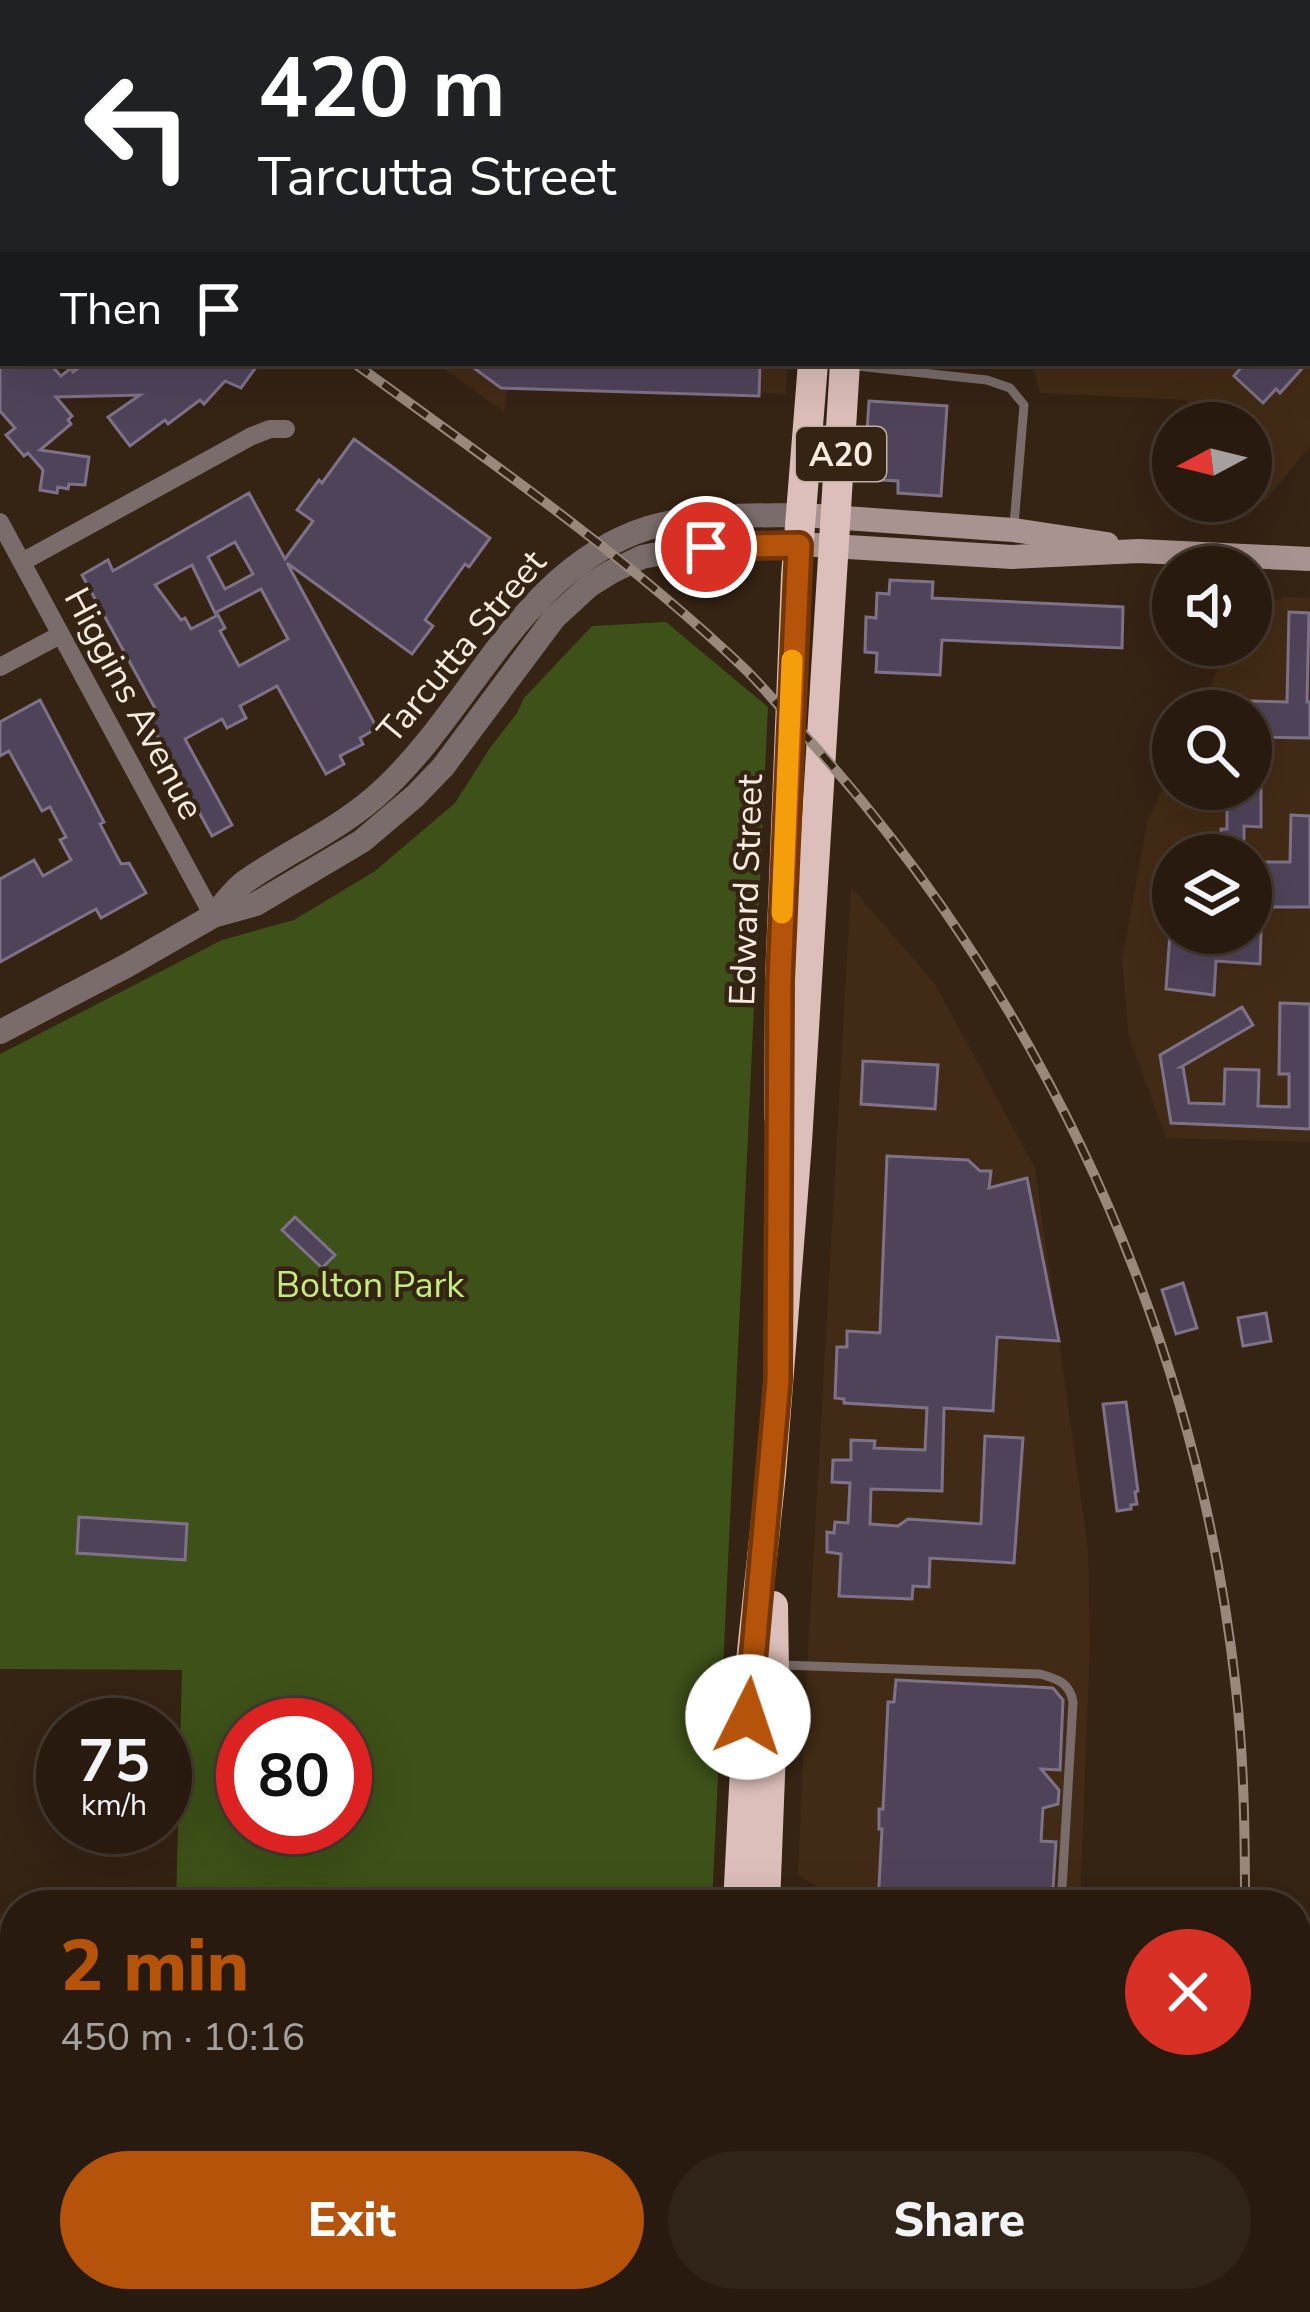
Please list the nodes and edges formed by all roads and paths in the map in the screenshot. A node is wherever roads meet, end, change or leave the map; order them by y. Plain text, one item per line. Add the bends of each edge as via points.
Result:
1 (813, 366) edge
2 (845, 366) edge
3 (863, 366) edge
4 (286, 430) dead end
5 (0, 522) edge
6 (801, 530) junction
7 (1013, 530) junction
8 (837, 531) junction
9 (1139, 550) junction
10 (1310, 559) edge
11 (22, 562) junction
12 (60, 635) junction
13 (0, 667) edge
14 (322, 836) junction
15 (337, 858) junction
16 (295, 867) junction
17 (213, 916) junction
18 (0, 1032) edge
19 (778, 1381) junction
20 (771, 1474) junction
21 (774, 1664) junction
22 (739, 1890) edge
23 (766, 1890) edge
24 (1062, 1890) edge

1 - 6 highway, A20
2 - 8 highway, A20
3 - 7 lane via 1010,388 1024,405
4 - 11 street via 252,436
5 - 11 street, Higgins Avenue
6 - 8 main road
6 - 14 street, Tarcutta Street via 710,516 627,536 577,564 534,603 408,767
6 - 15 street, Tarcutta Street via 642,557 590,585 554,618 443,767
6 - 19 highway, Edward Street / A20 via 780,980
7 - 8 main road
7 - 9 main road
8 - 9 main road via 1012,556
8 - 19 highway, Edward Street / A20
9 - 10 main road
11 - 12 street, Higgins Avenue
12 - 13 street
12 - 17 street, Higgins Avenue
14 - 15 street
14 - 16 street, Tarcutta Street
15 - 16 street, Tarcutta Street
16 - 17 street, Tarcutta Street via 256,904
17 - 18 street, Tarcutta Street
19 - 20 highway, Edward Street / A20
20 - 21 highway, Edward Street / A20
20 - 22 highway, Edward Street / A20
21 - 23 highway, Edward Street / A20
21 - 24 lane via 1040,1674 1072,1690

